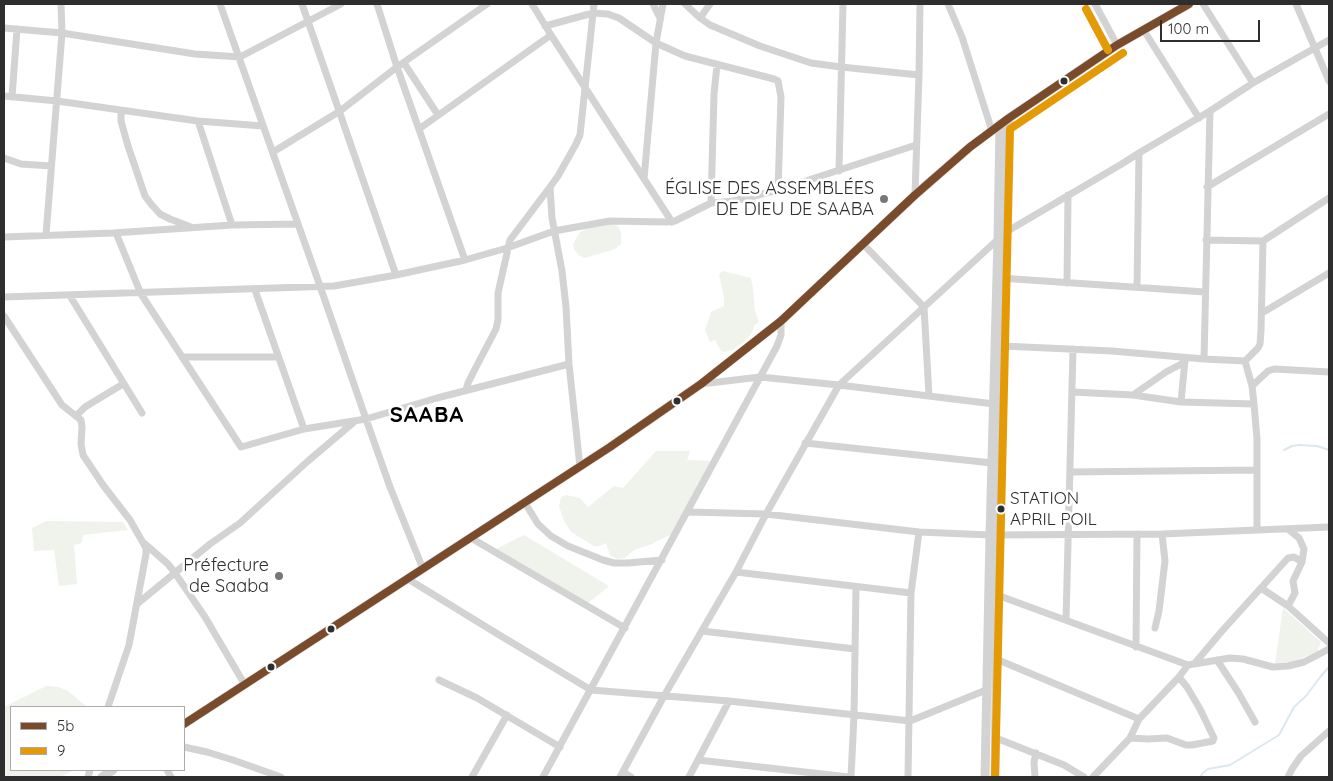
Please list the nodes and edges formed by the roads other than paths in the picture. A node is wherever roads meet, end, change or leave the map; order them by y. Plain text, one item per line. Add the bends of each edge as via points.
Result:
1 (61, 4) edge
2 (220, 4) edge
3 (302, 4) edge
4 (341, 4) edge
5 (377, 4) edge
6 (487, 4) edge
7 (532, 4) edge
8 (653, 4) edge
9 (663, 4) edge
10 (685, 4) edge
11 (710, 4) edge
12 (843, 4) edge
13 (920, 4) edge
14 (948, 4) edge
15 (1095, 4) edge
16 (1189, 4) edge
17 (1203, 4) edge
18 (1296, 4) edge
19 (594, 7) edge
20 (660, 18) junction
21 (700, 18) junction
22 (308, 22) junction
23 (545, 26) junction
24 (4, 28) edge
25 (17, 29) junction
26 (1143, 29) junction
27 (62, 33) junction
28 (551, 35) junction
29 (1329, 40) edge
30 (656, 43) junction
31 (1118, 45) junction
32 (1315, 48) junction
33 (240, 57) junction
34 (404, 62) junction
35 (717, 65) junction
36 (397, 67) junction
37 (841, 68) junction
38 (919, 75) junction
39 (1329, 81) edge
40 (1253, 84) junction
41 (584, 87) junction
42 (4, 96) edge
43 (12, 97) junction
44 (57, 102) junction
45 (120, 111) junction
46 (340, 111) junction
47 (1210, 111) junction
48 (1329, 114) edge
49 (438, 116) junction
50 (1009, 118) junction
51 (1199, 118) junction
52 (198, 121) junction
53 (1000, 124) junction
54 (263, 126) junction
55 (420, 129) junction
56 (992, 131) junction
57 (916, 145) junction
58 (273, 152) junction
59 (1138, 153) junction
60 (4, 158) edge
61 (51, 166) junction
62 (839, 171) junction
63 (644, 179) junction
64 (550, 187) junction
65 (1207, 187) junction
66 (778, 190) junction
67 (915, 195) junction
68 (1068, 195) junction
69 (1329, 198) edge
70 (711, 203) junction
71 (672, 222) junction
72 (298, 224) junction
73 (232, 225) junction
74 (193, 228) junction
75 (554, 231) junction
76 (1006, 232) junction
77 (116, 233) junction
78 (46, 236) junction
79 (4, 237) edge
80 (998, 238) junction
81 (1206, 240) junction
82 (1263, 241) junction
83 (863, 244) junction
84 (507, 248) junction
85 (464, 260) junction
86 (1329, 272) edge
87 (396, 276) junction
88 (1001, 278) junction
89 (1067, 283) junction
90 (320, 286) junction
91 (1137, 287) junction
92 (255, 290) junction
93 (1205, 292) junction
94 (141, 294) junction
95 (70, 296) junction
96 (4, 297) edge
97 (924, 307) junction
98 (1262, 313) junction
99 (4, 316) edge
100 (781, 321) junction
101 (1003, 346) junction
102 (1073, 349) junction
103 (182, 357) junction
104 (278, 357) junction
105 (1204, 359) junction
106 (1185, 360) junction
107 (1245, 361) junction
108 (569, 364) junction
109 (1329, 372) edge
110 (760, 377) junction
111 (123, 384) junction
112 (701, 384) junction
113 (839, 385) junction
114 (1252, 386) junction
115 (466, 390) junction
116 (1072, 392) junction
117 (1133, 395) junction
118 (929, 396) junction
119 (1181, 402) junction
120 (994, 404) junction
121 (1254, 404) junction
122 (142, 413) dead end
123 (77, 416) junction
124 (366, 419) junction
125 (354, 421) junction
126 (304, 429) junction
127 (805, 443) junction
128 (992, 463) junction
129 (580, 467) junction
130 (1257, 470) junction
131 (1070, 472) junction
132 (525, 503) junction
133 (688, 512) junction
134 (766, 514) junction
135 (1329, 527) edge
136 (1257, 529) junction
137 (1288, 529) junction
138 (918, 532) junction
139 (1137, 534) junction
140 (1162, 534) junction
141 (994, 535) junction
142 (1068, 535) junction
143 (471, 538) junction
144 (143, 542) junction
145 (662, 560) junction
146 (1302, 562) junction
147 (423, 569) junction
148 (736, 572) junction
149 (175, 573) junction
150 (408, 578) junction
151 (856, 587) junction
152 (1261, 588) junction
153 (911, 593) junction
154 (997, 595) junction
155 (137, 604) junction
156 (1288, 606) junction
157 (1066, 620) junction
158 (625, 628) junction
159 (1155, 628) dead end
160 (702, 630) junction
161 (1329, 643) edge
162 (1136, 647) junction
163 (855, 649) junction
164 (1329, 649) edge
165 (996, 659) junction
166 (1217, 660) junction
167 (1191, 664) junction
168 (1179, 677) junction
169 (439, 680) dead end
170 (245, 684) junction
171 (591, 690) junction
172 (986, 690) junction
173 (664, 696) junction
174 (729, 701) junction
175 (108, 706) edge
176 (507, 715) junction
177 (854, 716) junction
178 (1139, 718) junction
179 (910, 721) junction
180 (1255, 722) dead end
181 (185, 723) edge
182 (1329, 731) edge
183 (996, 738) junction
184 (1130, 738) junction
185 (185, 747) edge
186 (560, 747) junction
187 (1036, 753) junction
188 (698, 760) junction
189 (1289, 774) edge
190 (622, 775) edge
191 (281, 777) edge
192 (472, 777) edge
193 (543, 777) edge
194 (631, 777) edge
195 (689, 777) edge
196 (850, 777) edge
197 (908, 777) edge
198 (985, 777) edge
199 (995, 777) edge
200 (1035, 777) edge
201 (1084, 777) edge
202 (1094, 777) edge
203 (1297, 777) edge

1 - 27 street
2 - 33 street
3 - 22 street
4 - 22 street
5 - 36 street
6 - 34 street
7 - 23 street
8 - 20 street
9 - 20 street
10 - 21 street
11 - 21 street
12 - 37 street
13 - 38 street
14 - 56 street
15 - 31 street
16 - 26 street
17 - 40 street
18 - 32 street
19 - 23 street
19 - 30 street via 613,15
19 - 41 street
20 - 30 street
21 - 37 street via 760,46 811,63
22 - 33 street
22 - 46 street
23 - 28 street
24 - 25 street
25 - 27 street
25 - 43 street
26 - 31 street
26 - 51 street
27 - 33 street via 195,54
27 - 44 street
28 - 41 street
28 - 49 street
29 - 32 street
30 - 35 street
30 - 63 street
31 - 50 street
32 - 39 street
32 - 40 street
33 - 54 street
34 - 36 street
34 - 49 street
35 - 66 street via 778,81 781,97
35 - 70 street
36 - 46 street
36 - 55 street
37 - 38 street
37 - 62 street
38 - 57 street
40 - 47 street
41 - 63 street
41 - 64 street via 580,135
42 - 43 street
43 - 44 street
44 - 45 street
44 - 61 street
45 - 52 street
45 - 74 street via 145,196 160,214
46 - 58 street
46 - 87 street
47 - 51 street
47 - 65 street
48 - 65 street
49 - 55 street
50 - 53 street
50 - 76 street
51 - 59 street
52 - 54 street
52 - 73 street
53 - 56 street
53 - 80 street
54 - 58 street
55 - 85 street
56 - 67 street
57 - 62 street
57 - 67 street
58 - 72 street
59 - 68 street
59 - 91 street
60 - 61 street via 21,164
61 - 78 street
62 - 66 street
63 - 71 street
64 - 75 street
64 - 84 street via 512,236
65 - 81 street
66 - 70 street
67 - 83 street
68 - 76 street
68 - 89 street
69 - 82 street
70 - 71 street
71 - 75 street via 610,221
72 - 73 street
72 - 90 street
73 - 74 street
74 - 77 street
75 - 84 street
75 - 108 street via 562,271
76 - 80 street
76 - 88 street
77 - 78 street
77 - 94 street
78 - 79 street
80 - 88 street
80 - 97 street
81 - 82 street
81 - 93 street
82 - 98 street
83 - 97 street
83 - 100 street
84 - 85 street
84 - 115 street via 498,293 496,329
85 - 87 street
86 - 98 street
87 - 90 street
88 - 89 street
88 - 101 street
88 - 120 street
89 - 91 street
90 - 92 street
90 - 124 street
91 - 93 street
92 - 94 street
92 - 104 street
93 - 105 street
94 - 95 street
94 - 103 street
95 - 96 street
95 - 111 street
97 - 113 street
97 - 118 street
98 - 107 street via 1260,344
99 - 123 street via 62,405
100 - 110 street via 777,346
100 - 112 street
101 - 102 street
101 - 141 street
102 - 106 street
102 - 116 street
103 - 104 street
103 - 126 street via 241,447
104 - 126 street
105 - 106 street
105 - 107 street
106 - 117 street
106 - 119 street
107 - 114 street
108 - 115 street
108 - 129 street
109 - 114 street via 1274,369
110 - 112 street
110 - 113 street
110 - 133 street
111 - 122 street
111 - 123 street
112 - 129 street
113 - 118 street
113 - 127 street
114 - 121 street
115 - 124 street
116 - 117 street
116 - 131 street
117 - 119 street
118 - 120 street
119 - 121 street
120 - 128 street
121 - 130 street
123 - 144 street via 81,420 83,456
124 - 125 street
124 - 147 street
125 - 126 street
125 - 149 street via 240,523
127 - 128 street
127 - 134 street
128 - 141 street
129 - 132 street
130 - 131 street
130 - 136 street
131 - 142 street
132 - 143 street
132 - 145 street via 538,524 568,546 614,563
133 - 134 street
133 - 145 street
134 - 138 street
134 - 148 street
135 - 137 street
136 - 137 street
136 - 140 street
137 - 146 street via 1303,545
138 - 141 street
138 - 153 street
139 - 140 street
139 - 142 street
139 - 162 street
140 - 159 street via 1165,562
141 - 142 street
141 - 154 street
141 - 172 street
142 - 157 street
143 - 147 street
143 - 158 street
144 - 149 street
144 - 155 street via 146,554
145 - 158 street
146 - 152 street via 1291,556
146 - 156 street via 1293,581 1295,591
147 - 150 street
148 - 151 street
148 - 160 street
149 - 155 street
149 - 170 street
150 - 170 street
150 - 171 street
151 - 153 street
151 - 163 street
152 - 156 street
152 - 167 street
153 - 179 street
154 - 157 street
154 - 165 street
155 - 175 street via 129,645
156 - 161 street
157 - 162 street
158 - 171 street
160 - 163 street
160 - 173 street
162 - 167 street
163 - 177 street
164 - 166 street via 1296,665 1280,667 1243,659
165 - 178 street
165 - 183 street
166 - 167 street
166 - 180 street
167 - 168 street
168 - 178 street
168 - 184 street via 1200,709 1213,741 1192,746 1167,738
169 - 176 street
170 - 181 street
171 - 173 street
171 - 186 street
172 - 179 street
172 - 198 street
173 - 174 street
173 - 190 street
174 - 177 street
174 - 188 street
176 - 186 street
176 - 192 street
177 - 179 street
177 - 196 street
178 - 184 street
179 - 197 street
182 - 189 street via 1302,756
183 - 187 street
183 - 199 street
184 - 202 street
185 - 191 street
186 - 193 street
187 - 200 street
187 - 201 street
188 - 195 street
188 - 196 street
189 - 203 street
190 - 194 street

